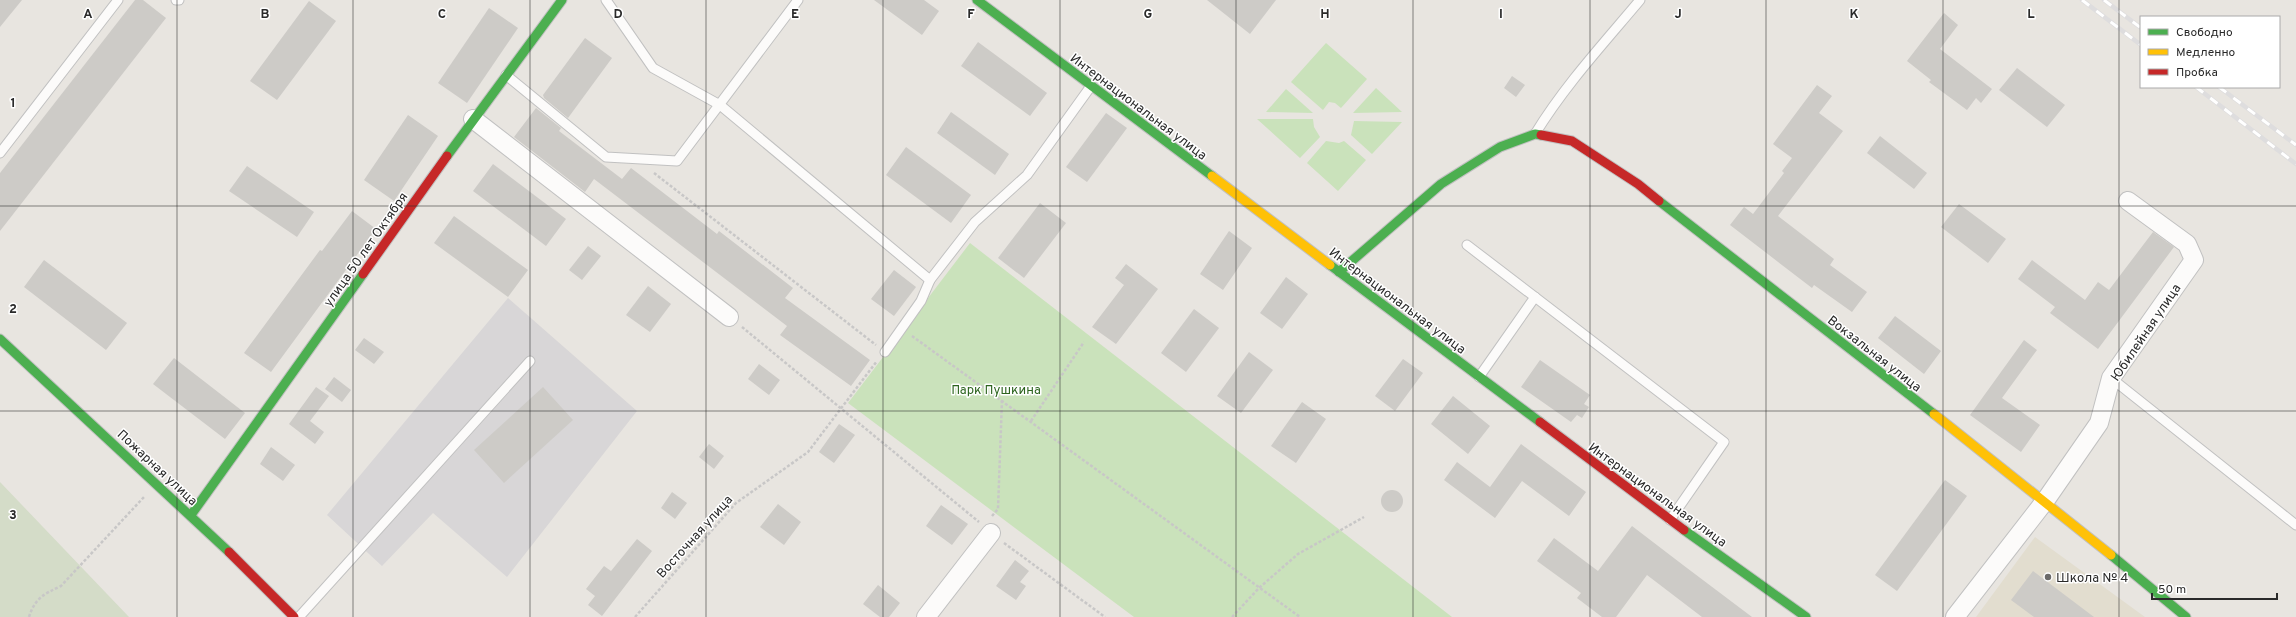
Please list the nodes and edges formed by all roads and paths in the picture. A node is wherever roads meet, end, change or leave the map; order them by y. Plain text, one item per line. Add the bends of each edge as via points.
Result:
1 (118, 0) edge
2 (562, 0) edge
3 (606, 0) edge
4 (798, 0) edge
5 (976, 0) edge
6 (1640, 0) edge
7 (506, 75) junction
8 (1091, 86) junction
9 (720, 105) junction
10 (473, 119) junction
11 (1535, 134) junction
12 (0, 153) edge
13 (633, 157) junction
14 (2128, 201) dead end
15 (1467, 245) dead end
16 (1339, 272) junction
17 (930, 280) junction
18 (1535, 297) junction
19 (729, 317) joint
20 (902, 328) junction
21 (0, 339) edge
22 (1084, 342) dead end
23 (885, 352) junction
24 (530, 361) dead end
25 (1479, 377) junction
26 (2111, 378) junction
27 (1002, 400) junction
28 (842, 408) junction
29 (1031, 421) junction
30 (157, 484) junction
31 (2044, 501) junction
32 (191, 515) junction
33 (1364, 517) dead end
34 (1670, 520) junction
35 (2296, 526) edge
36 (987, 529) junction
37 (1259, 588) junction
38 (29, 617) edge
39 (294, 617) edge
40 (299, 617) edge
41 (635, 617) edge
42 (926, 617) edge
43 (1105, 617) edge
44 (1232, 617) edge
45 (1300, 617) edge
46 (1806, 617) edge
47 (1955, 617) edge
48 (2186, 617) edge

1 - 12 lane
2 - 7 street, улица 50 лет Октября
3 - 9 lane via 653,68
4 - 9 lane
5 - 8 street, Интернациональная улица
6 - 11 lane via 1562,94
7 - 10 street, улица 50 лет Октября
7 - 13 lane via 606,157
8 - 16 street, Интернациональная улица
8 - 17 lane via 1027,174 975,222
9 - 13 lane via 677,161
9 - 17 lane
10 - 19 street
10 - 32 street, улица 50 лет Октября
11 - 16 street via 1500,147 1441,184
11 - 31 street, Вокзальная улица via 1572,141 1638,184
13 - 23 path
14 - 26 street, Юбилейная улица via 2187,244 2194,260
15 - 18 lane
16 - 25 street, Интернациональная улица
17 - 20 lane via 921,300
18 - 25 lane
18 - 34 lane via 1724,442
19 - 28 path
20 - 23 lane
20 - 27 path
21 - 30 street, Пожарная улица
22 - 29 path
23 - 28 path, Восточная улица
24 - 40 lane
25 - 34 street, Интернациональная улица
26 - 31 street, Юбилейная улица via 2099,423
26 - 35 lane
27 - 29 path
27 - 36 path via 998,509
28 - 36 path
28 - 41 path, Восточная улица via 808,452 736,503
29 - 37 path
30 - 32 street, Пожарная улица
30 - 38 path via 61,586 43,594 33,604
31 - 47 street, Юбилейная улица
31 - 48 street, Вокзальная улица
32 - 39 street, Пожарная улица
33 - 37 path via 1298,554
34 - 46 street, Интернациональная улица
36 - 42 street
36 - 43 path
37 - 44 path
37 - 45 path

